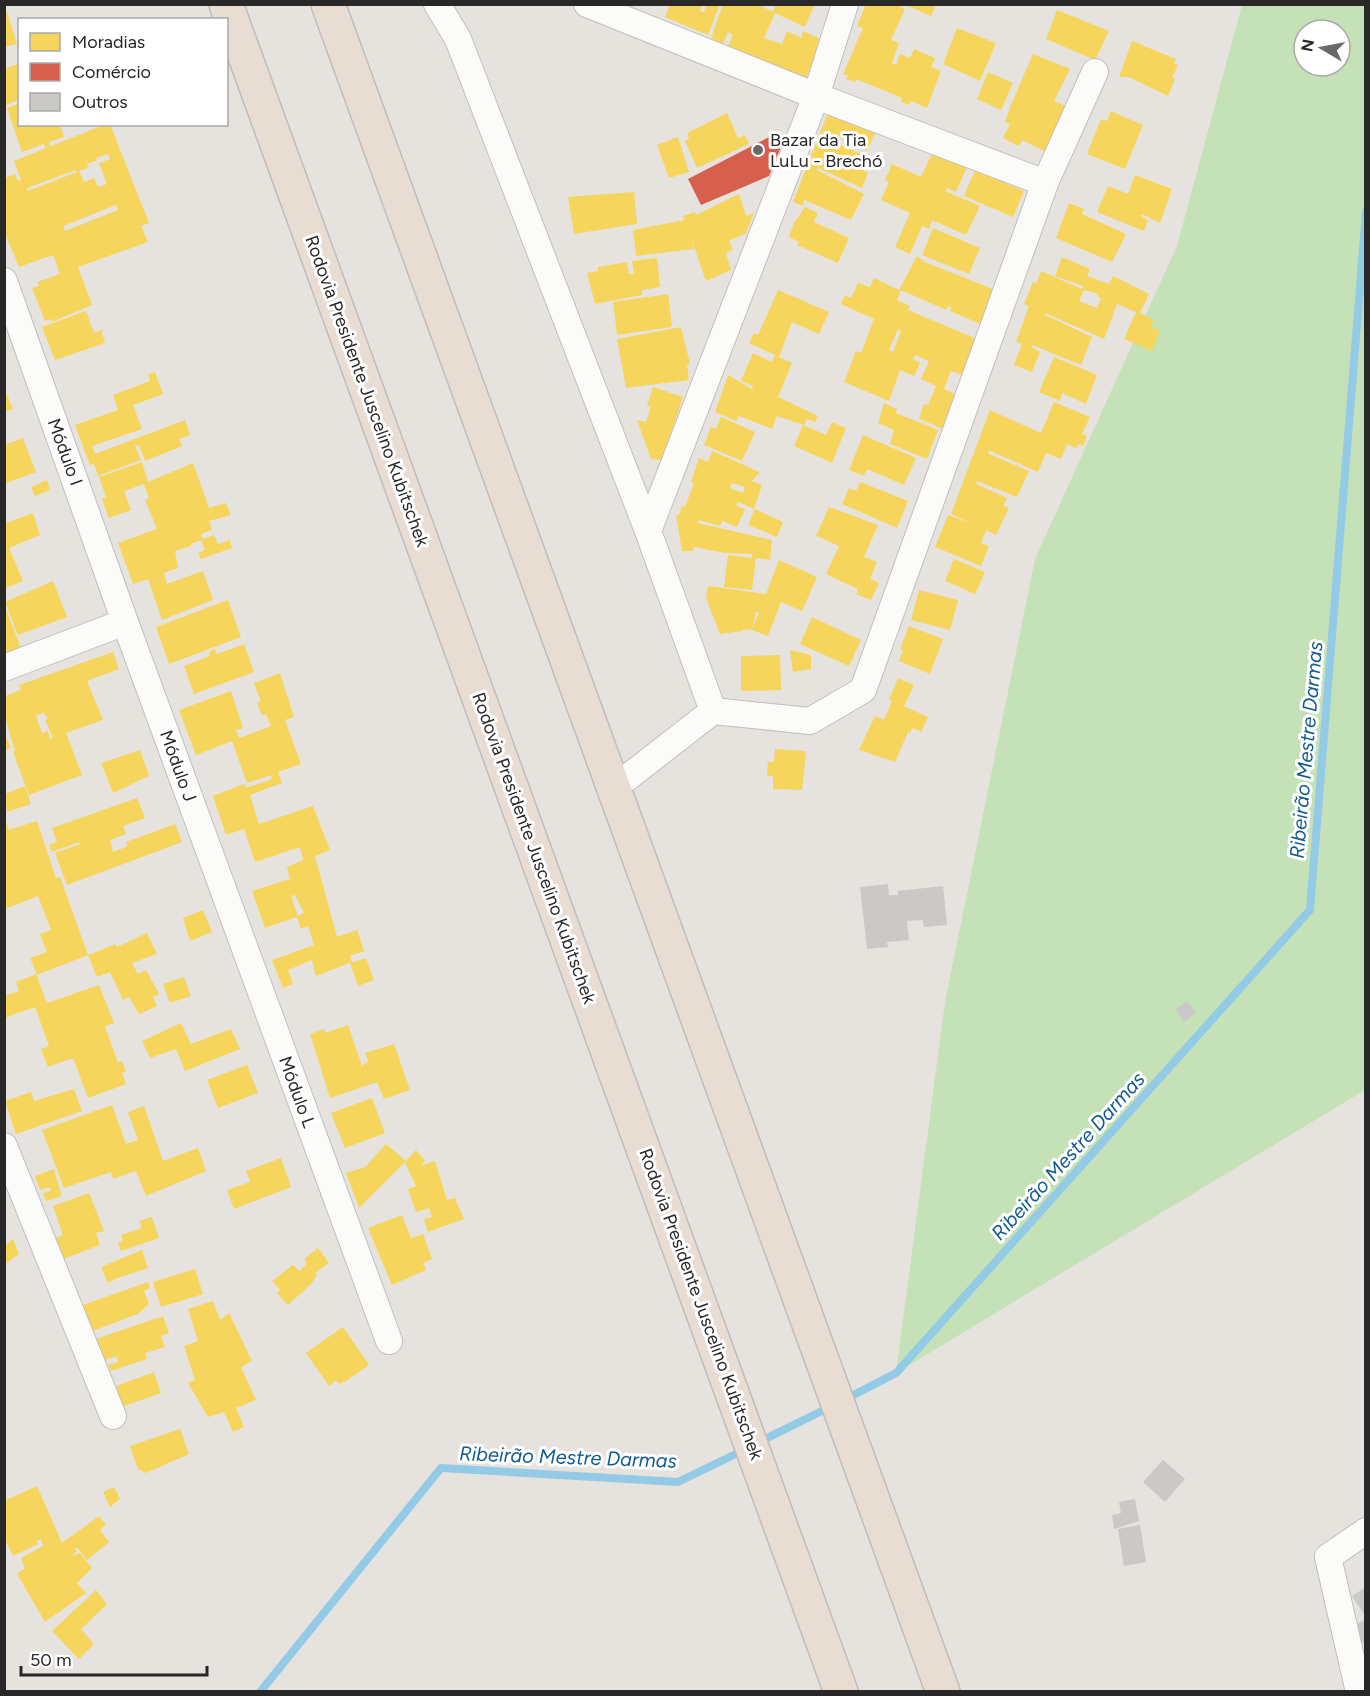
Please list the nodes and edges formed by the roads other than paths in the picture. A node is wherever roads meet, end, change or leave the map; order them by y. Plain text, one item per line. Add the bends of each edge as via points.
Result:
1 (225, 4) edge
2 (328, 4) edge
3 (437, 4) edge
4 (587, 4) edge
5 (845, 4) edge
6 (1095, 72) dead end
7 (816, 96) junction
8 (1045, 183) junction
9 (4, 281) edge
10 (648, 531) junction
11 (125, 622) junction
12 (4, 668) edge
13 (713, 711) junction
14 (614, 788) junction
15 (231, 909) joint
16 (4, 1146) edge
17 (389, 1341) dead end
18 (113, 1416) dead end
19 (1365, 1531) edge
20 (842, 1692) edge
21 (943, 1692) edge
22 (1359, 1692) edge

1 - 20 highway, Rodovia Presidente Juscelino Kubitschek
2 - 14 highway
3 - 10 street via 458,39
4 - 7 street
5 - 7 street
6 - 8 street
7 - 8 street
7 - 10 street
8 - 13 street via 863,690 810,721
9 - 11 street, Módulo I
10 - 13 street
11 - 12 street
11 - 15 street, Módulo J
13 - 14 street
14 - 21 highway
15 - 17 street, Módulo L
16 - 18 street
19 - 22 street via 1328,1557

